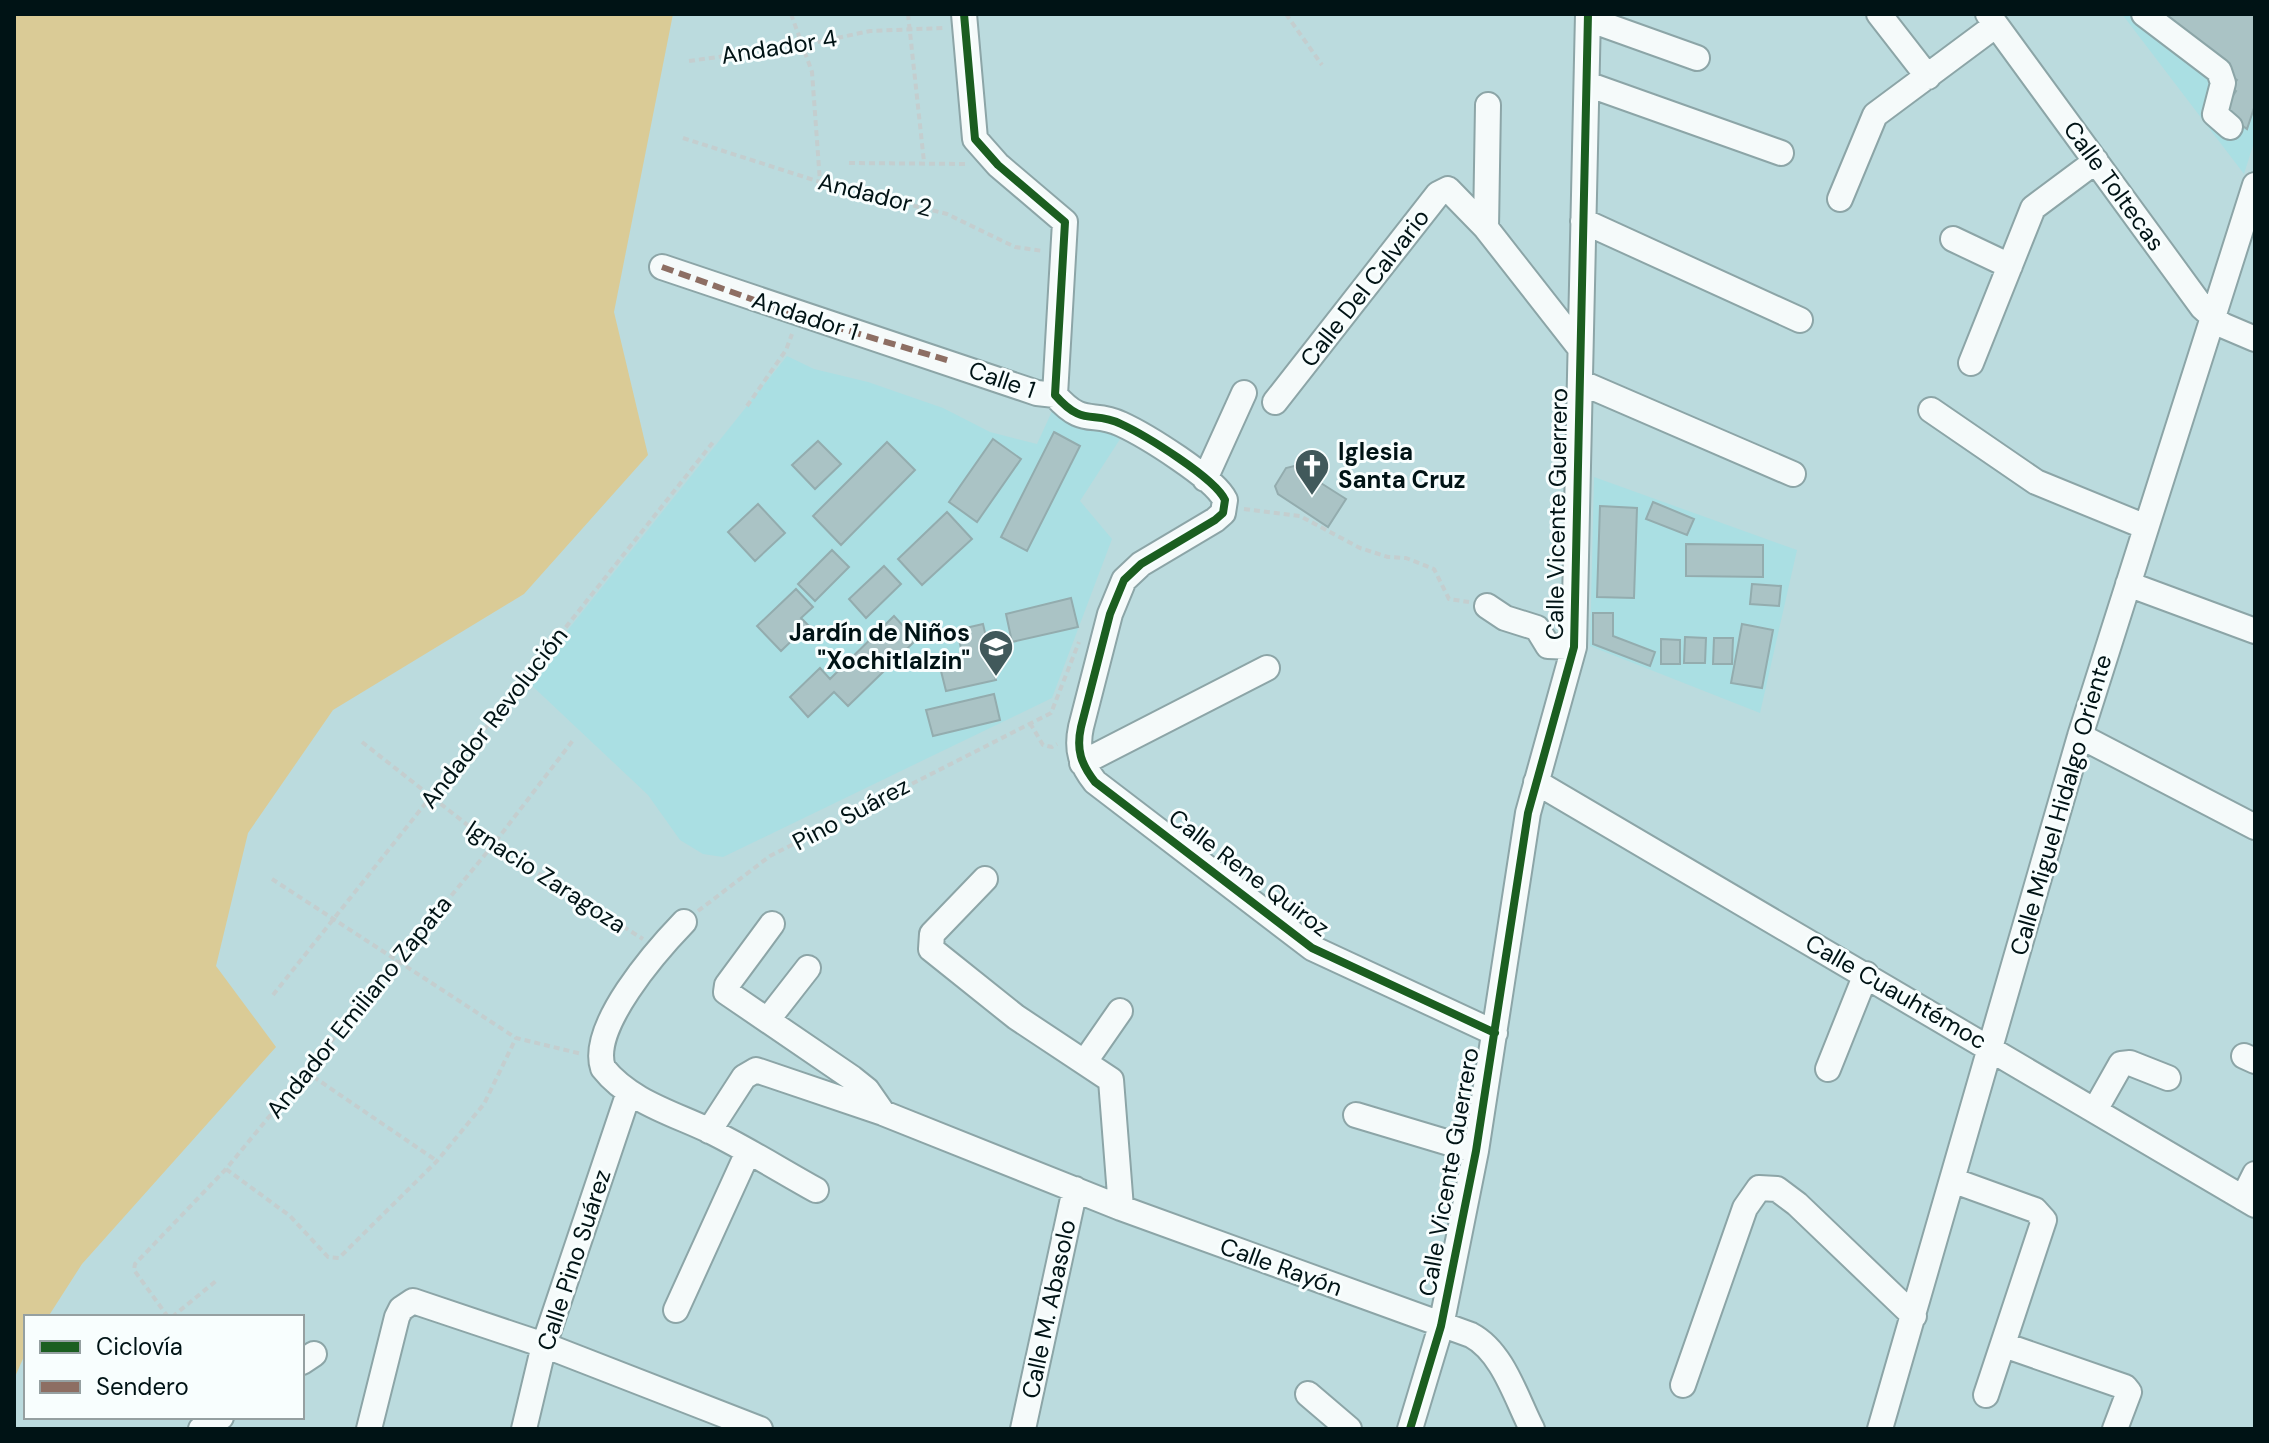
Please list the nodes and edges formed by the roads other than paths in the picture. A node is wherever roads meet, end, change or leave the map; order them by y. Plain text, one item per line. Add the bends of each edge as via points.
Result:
1 (1879, 14) edge
2 (2144, 14) edge
3 (1588, 16) edge
4 (965, 20) edge
5 (1992, 20) edge
6 (1697, 58) dead end
7 (1928, 77) junction
8 (1587, 84) junction
9 (1488, 105) dead end
10 (2230, 127) dead end
11 (1781, 153) dead end
12 (2096, 161) junction
13 (2255, 185) edge
14 (1840, 199) dead end
15 (1583, 221) junction
16 (1486, 228) junction
17 (1953, 239) dead end
18 (2010, 266) junction
19 (662, 267) dead end
20 (2213, 317) junction
21 (1800, 320) dead end
22 (2255, 339) edge
23 (1580, 348) junction
24 (950, 361) joint
25 (1971, 363) dead end
26 (1580, 382) junction
27 (1244, 393) dead end
28 (1055, 395) junction
29 (1275, 402) dead end
30 (1931, 410) dead end
31 (1793, 474) dead end
32 (1205, 479) junction
33 (2146, 527) junction
34 (2128, 584) junction
35 (1487, 606) road end
36 (2255, 631) edge
37 (1574, 647) junction
38 (1267, 668) dead end
39 (2080, 736) junction
40 (1082, 763) junction
41 (1536, 782) junction
42 (2255, 827) edge
43 (985, 879) dead end
44 (684, 922) road end
45 (772, 924) dead end
46 (808, 968) dead end
47 (1866, 974) junction
48 (1120, 1011) dead end
49 (769, 1018) junction
50 (1495, 1033) junction
51 (1991, 1047) junction
52 (1086, 1060) junction
53 (1828, 1069) dead end
54 (2168, 1078) dead end
55 (629, 1092) junction
56 (2095, 1110) junction
57 (883, 1113) junction
58 (1356, 1115) dead end
59 (709, 1131) junction
60 (1476, 1151) junction
61 (748, 1152) junction
62 (2255, 1174) edge
63 (1952, 1180) junction
64 (1075, 1189) junction
65 (816, 1190) dead end
66 (2249, 1202) edge
67 (1121, 1208) junction
68 (676, 1310) dead end
69 (1914, 1316) junction
70 (1441, 1326) junction
71 (544, 1345) junction
72 (2004, 1345) junction
73 (1683, 1385) dead end
74 (1308, 1394) dead end
75 (1986, 1395) dead end
76 (748, 1427) edge
77 (369, 1429) edge
78 (524, 1429) edge
79 (1023, 1429) edge
80 (1349, 1429) edge
81 (1410, 1429) edge
82 (1532, 1429) edge
83 (1880, 1429) edge
84 (2115, 1429) edge

1 - 7 street
2 - 10 street via 2219,71 2223,83 2215,114
3 - 6 street
3 - 8 street, Calle Vicente Guerrero
4 - 28 street via 975,139 998,165 1063,217 1066,254
5 - 7 street
5 - 12 street, Calle Toltecas
7 - 14 street via 1875,115
8 - 11 street
8 - 15 street, Calle Vicente Guerrero
9 - 16 street
12 - 18 street via 2033,208
12 - 20 street, Calle Toltecas
13 - 20 street, Calle Miguel Hidalgo Oriente
15 - 21 street
15 - 23 street, Calle Vicente Guerrero
16 - 23 street, Calle Del Calvario
16 - 29 street, Calle Del Calvario via 1453,191 1438,194
17 - 18 street
18 - 25 street
19 - 24 street, Andador 1 via 799,316
20 - 22 street, Calle Toltecas
20 - 33 street, Calle Miguel Hidalgo Oriente
23 - 26 street, Calle Vicente Guerrero
24 - 28 street, Calle 1
26 - 31 street
26 - 37 street, Calle Vicente Guerrero
27 - 32 street
28 - 32 street via 1082,417 1118,422
30 - 33 street via 2036,482
32 - 40 street via 1222,493 1226,507 1215,520 1124,580 1081,727
33 - 34 street, Calle Miguel Hidalgo Oriente
34 - 36 street
34 - 39 street, Calle Miguel Hidalgo Oriente
35 - 37 street via 1537,628 1548,646
37 - 41 street, Calle Vicente Guerrero
38 - 40 street
39 - 42 street
39 - 51 street, Calle Miguel Hidalgo Oriente
40 - 50 street, Calle Rene Quiroz via 1095,782 1312,948
41 - 47 street, Calle Cuauhtémoc
41 - 50 street, Calle Vicente Guerrero via 1520,854
43 - 52 street via 932,934 931,949 1016,1017
44 - 55 street via 621,1003 600,1056 609,1076
45 - 49 street, Calle Rayón via 726,986 728,994
46 - 49 street
47 - 51 street, Calle Cuauhtémoc
47 - 53 street
48 - 52 street
49 - 57 street, Calle Rayón via 867,1090
50 - 60 street, Calle Vicente Guerrero
51 - 56 street, Calle Cuauhtémoc
51 - 63 street, Calle Miguel Hidalgo Oriente
52 - 67 street via 1106,1074 1114,1090
54 - 56 street via 2121,1064
55 - 59 street
55 - 71 street, Calle Pino Suárez
56 - 66 street, Calle Cuauhtémoc
57 - 59 street, Calle Rayón via 756,1070 744,1077
57 - 64 street, Calle Rayón
58 - 60 street
59 - 61 street
60 - 70 street, Calle Vicente Guerrero
61 - 65 street
61 - 68 street
62 - 66 street
63 - 69 street, Calle Miguel Hidalgo Oriente
63 - 72 street via 2043,1215
64 - 67 street, Calle Rayón
64 - 79 street, Calle M. Abasolo
67 - 70 street, Calle Rayón
69 - 73 street via 1797,1204 1777,1189 1759,1188 1745,1208
69 - 83 street, Calle Miguel Hidalgo Oriente
70 - 81 street, Calle Vicente Guerrero
70 - 82 street, Calle Rayón via 1484,1341
71 - 76 street
71 - 77 street via 420,1302 406,1303 397,1317
71 - 78 street, Calle Pino Suárez
72 - 75 street
72 - 84 street via 2125,1387 2128,1401
74 - 80 street

